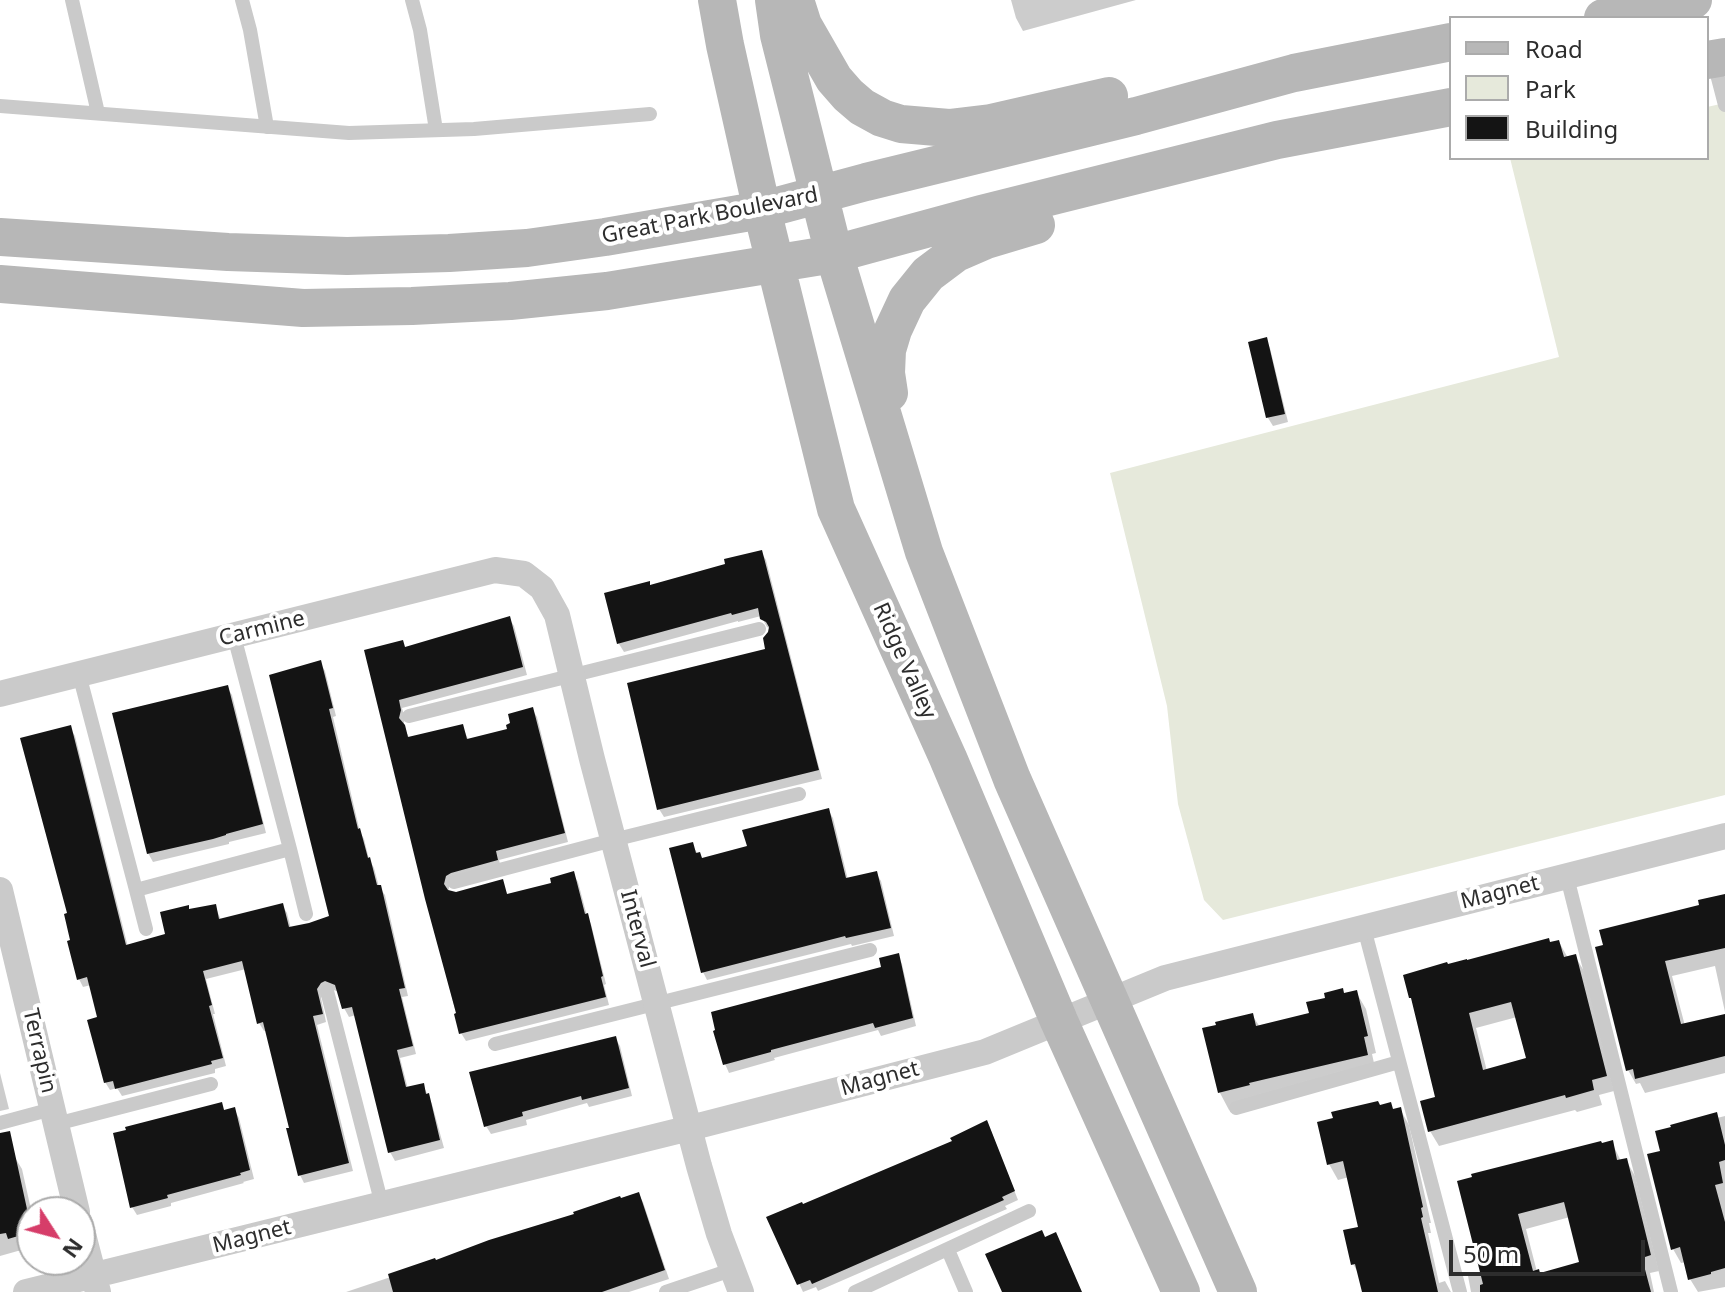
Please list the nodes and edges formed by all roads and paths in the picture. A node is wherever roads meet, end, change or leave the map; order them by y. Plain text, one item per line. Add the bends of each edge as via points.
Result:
1 (72, 0) edge
2 (242, 0) edge
3 (412, 0) edge
4 (717, 0) edge
5 (774, 0) edge
6 (795, 0) edge
7 (1693, 0) edge
8 (1613, 16) edge
9 (1449, 42) edge
10 (1715, 59) edge
11 (1294, 73) junction
12 (1725, 105) edge
13 (0, 106) edge
14 (1449, 107) edge
15 (98, 113) junction
16 (650, 114) dead end
17 (1390, 118) junction
18 (267, 127) junction
19 (436, 130) junction
20 (820, 194) junction
21 (762, 210) junction
22 (0, 237) edge
23 (834, 254) junction
24 (775, 262) junction
25 (0, 284) edge
26 (904, 487) junction
27 (524, 574) joint
28 (759, 629) dead end
29 (234, 636) junction
30 (79, 674) junction
31 (572, 676) junction
32 (0, 694) edge
33 (409, 716) dead end
34 (799, 794) dead end
35 (1725, 836) edge
36 (613, 840) junction
37 (290, 849) junction
38 (1567, 877) junction
39 (454, 882) dead end
40 (0, 890) edge
41 (136, 890) junction
42 (306, 914) dead end
43 (1364, 928) junction
44 (146, 929) dead end
45 (870, 950) dead end
46 (327, 991) dead end
47 (657, 1005) junction
48 (1117, 1018) junction
49 (1059, 1021) junction
50 (495, 1044) dead end
51 (1399, 1062) junction
52 (211, 1084) dead end
53 (1236, 1108) dead end
54 (54, 1117) junction
55 (0, 1123) edge
56 (690, 1128) junction
57 (73, 1196) edge
58 (382, 1205) junction
59 (1029, 1211) dead end
60 (948, 1250) junction
61 (736, 1281) edge
62 (95, 1284) edge
63 (26, 1292) edge
64 (666, 1292) edge
65 (855, 1292) edge
66 (966, 1292) edge
67 (1181, 1292) edge
68 (1238, 1292) edge
69 (1460, 1292) edge
70 (1671, 1292) edge

1 - 15 lane
2 - 18 lane
3 - 19 lane
4 - 21 main road, Ridge Valley
5 - 20 main road
6 - 11 main road via 834,79 862,107 901,124 949,128 991,123 1117,94
7 - 8 main road
9 - 11 main road, Great Park Boulevard
10 - 12 lane
11 - 20 main road, Great Park Boulevard
13 - 15 lane
14 - 17 main road
15 - 18 lane
16 - 19 lane
17 - 23 main road via 1277,140
17 - 26 main road via 986,240 942,262 907,300 887,350
18 - 19 lane via 349,133
20 - 21 main road, Great Park Boulevard
20 - 23 main road
21 - 22 main road, Great Park Boulevard via 527,248 362,256
21 - 24 main road, Ridge Valley
23 - 24 main road
23 - 26 main road
24 - 25 main road via 607,291 412,306 303,308
24 - 49 main road, Ridge Valley via 836,509
26 - 48 main road via 1012,779
27 - 29 street, Carmine via 495,570
27 - 31 street, Interval via 542,588 557,615
28 - 31 lane
29 - 30 street, Carmine
29 - 37 lane
30 - 32 street, Carmine
30 - 41 lane
31 - 33 lane
31 - 36 street, Interval
34 - 36 lane
35 - 38 street, Magnet
36 - 39 lane
36 - 47 street, Interval
37 - 41 lane
37 - 42 lane
38 - 43 street, Magnet
38 - 70 lane
40 - 54 street, Terrapin
41 - 44 lane
43 - 48 street, Magnet via 1165,978
43 - 51 lane
45 - 47 lane
46 - 58 lane
47 - 50 lane
47 - 56 street, Interval
48 - 49 street, Magnet
48 - 68 main road
49 - 56 street, Magnet via 985,1052
49 - 67 main road, Ridge Valley
51 - 53 lane
51 - 69 lane
52 - 54 lane
54 - 55 lane
54 - 57 street, Terrapin
56 - 58 street, Magnet
56 - 61 street, Interval
58 - 62 street, Magnet
59 - 60 lane
60 - 65 lane
60 - 66 lane
61 - 64 lane
62 - 63 street, Magnet

